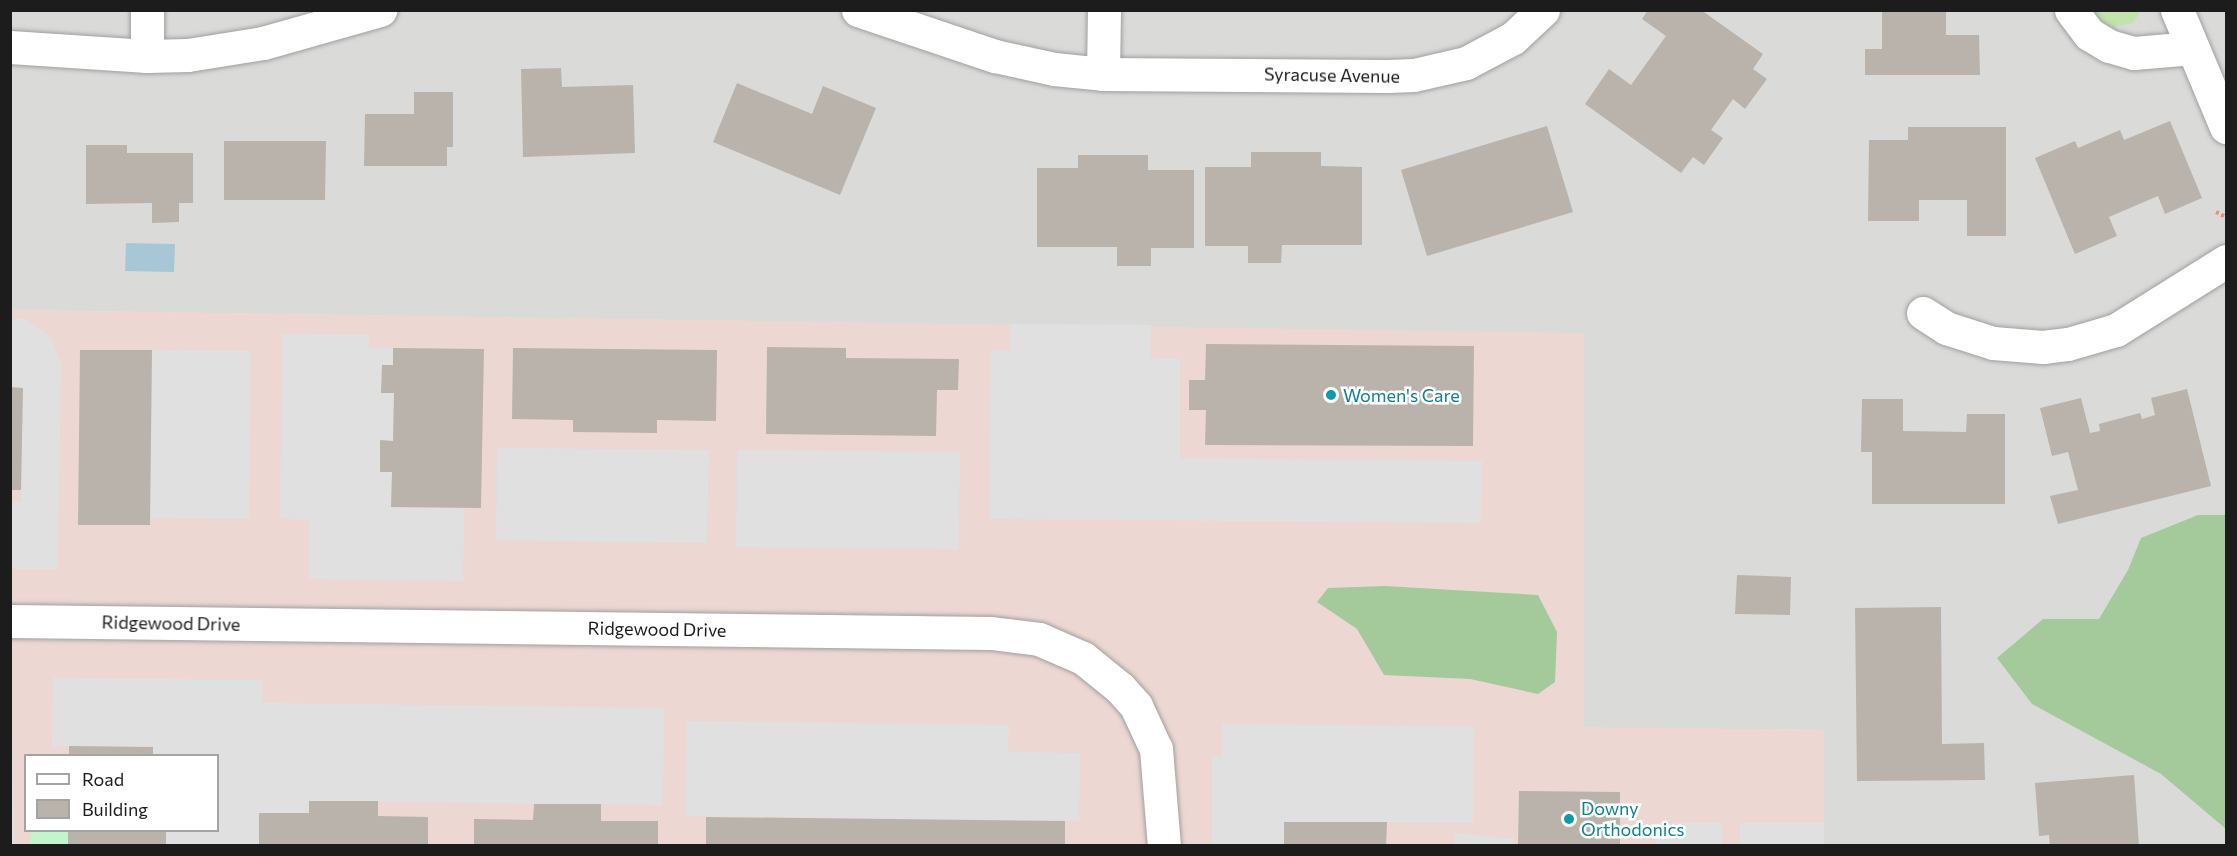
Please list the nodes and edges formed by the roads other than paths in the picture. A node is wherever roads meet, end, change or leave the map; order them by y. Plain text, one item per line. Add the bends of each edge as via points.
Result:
1 (147, 10) edge
2 (380, 10) edge
3 (858, 10) edge
4 (1104, 10) edge
5 (1543, 10) edge
6 (2071, 10) edge
7 (2177, 10) edge
8 (2193, 48) junction
9 (13, 50) edge
10 (147, 56) junction
11 (1102, 74) junction
12 (2226, 126) edge
13 (2226, 261) edge
14 (1923, 313) dead end
15 (10, 621) edge
16 (1164, 846) edge

1 - 10 street
2 - 10 street via 263,43 188,55
3 - 11 street, Syracuse Avenue via 995,56 1045,68
4 - 11 street
5 - 11 street, Syracuse Avenue via 1513,38 1490,52 1457,66 1414,75
6 - 8 street via 2089,34 2109,46 2134,53
7 - 8 street
8 - 12 street
9 - 10 street
13 - 14 street via 2116,330 2068,344 2043,347 1993,343 1946,328
15 - 16 street, Ridgewood Drive via 991,633 1039,639 1083,658 1136,706 1156,749

